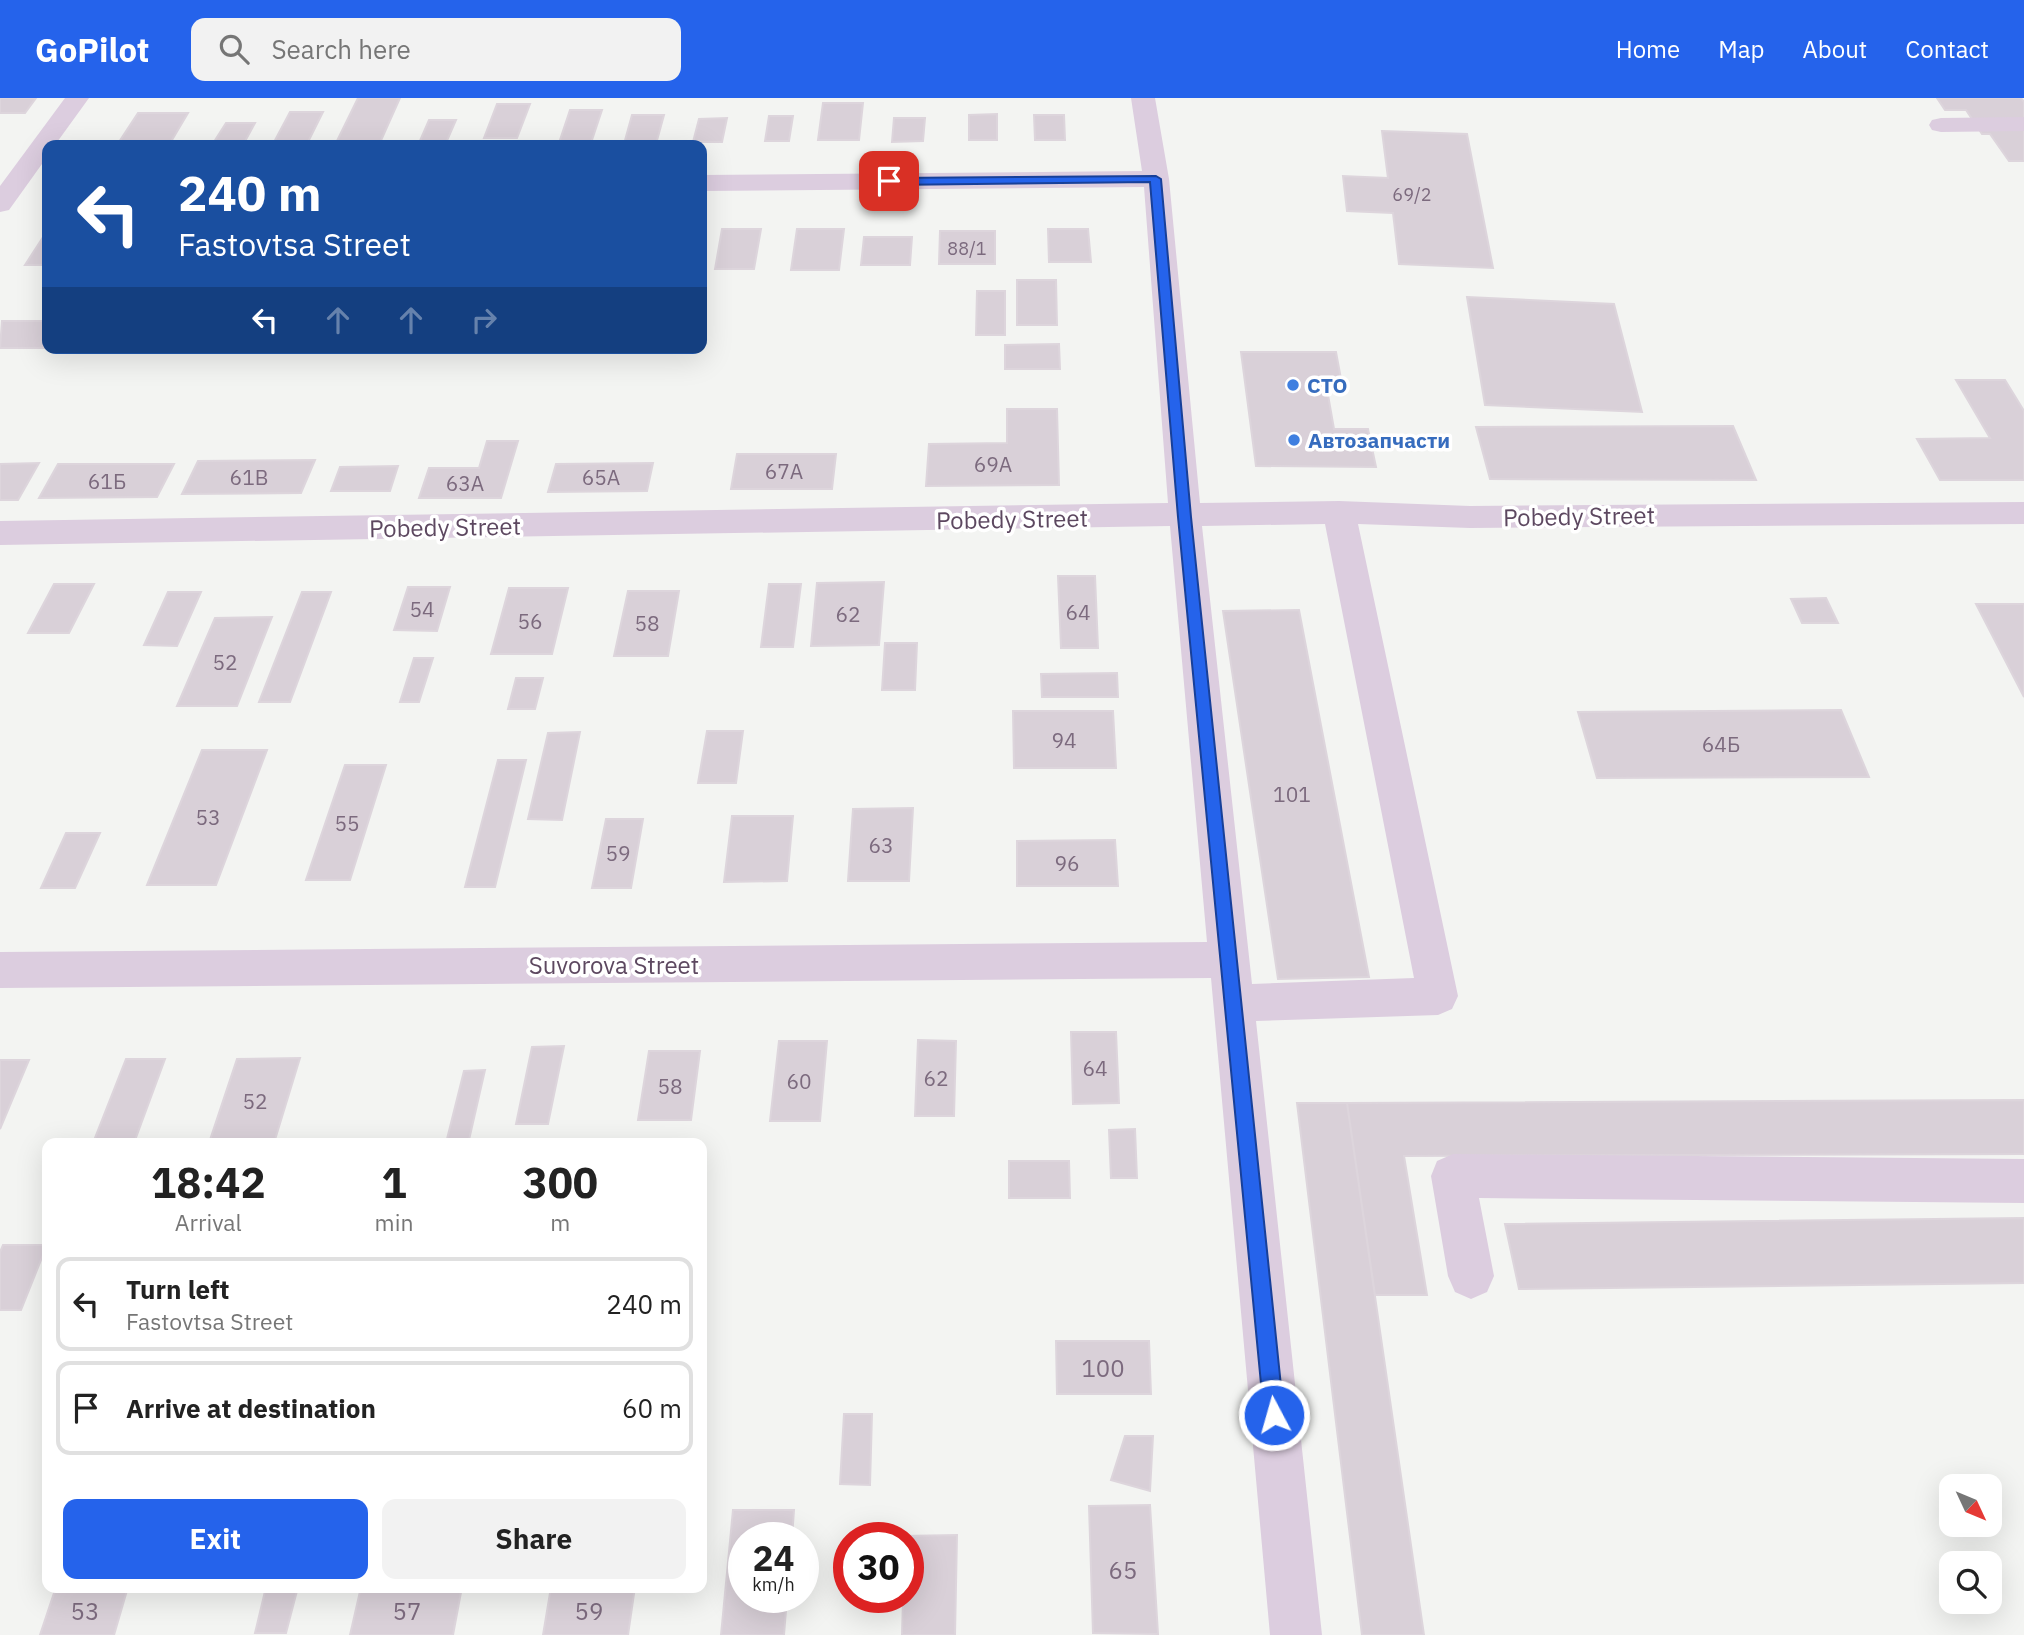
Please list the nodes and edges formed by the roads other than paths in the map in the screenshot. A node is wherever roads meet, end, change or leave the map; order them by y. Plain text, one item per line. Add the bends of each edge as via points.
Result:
1 (77, 98) edge
2 (1143, 98) edge
3 (2024, 124) edge
4 (1941, 125) dead end
5 (45, 140) edge
6 (42, 144) edge
7 (1156, 179) junction
8 (707, 183) edge
9 (42, 189) edge
10 (4, 194) edge
11 (1339, 512) junction
12 (2024, 513) edge
13 (1185, 517) junction
14 (0, 533) edge
15 (1228, 960) junction
16 (0, 970) edge
17 (1233, 1003) junction
18 (2024, 1181) edge
19 (1471, 1276) dead end
20 (1296, 1635) edge

1 - 5 street
2 - 7 street
3 - 4 street
6 - 10 street
7 - 8 street
7 - 13 street
9 - 10 street
11 - 12 street, Pobedy Street via 1470,517
11 - 13 street, Pobedy Street
11 - 17 street via 1438,996
13 - 14 street, Pobedy Street
13 - 15 street
15 - 16 street, Suvorova Street
15 - 17 street
17 - 20 street
18 - 19 street via 1453,1177

